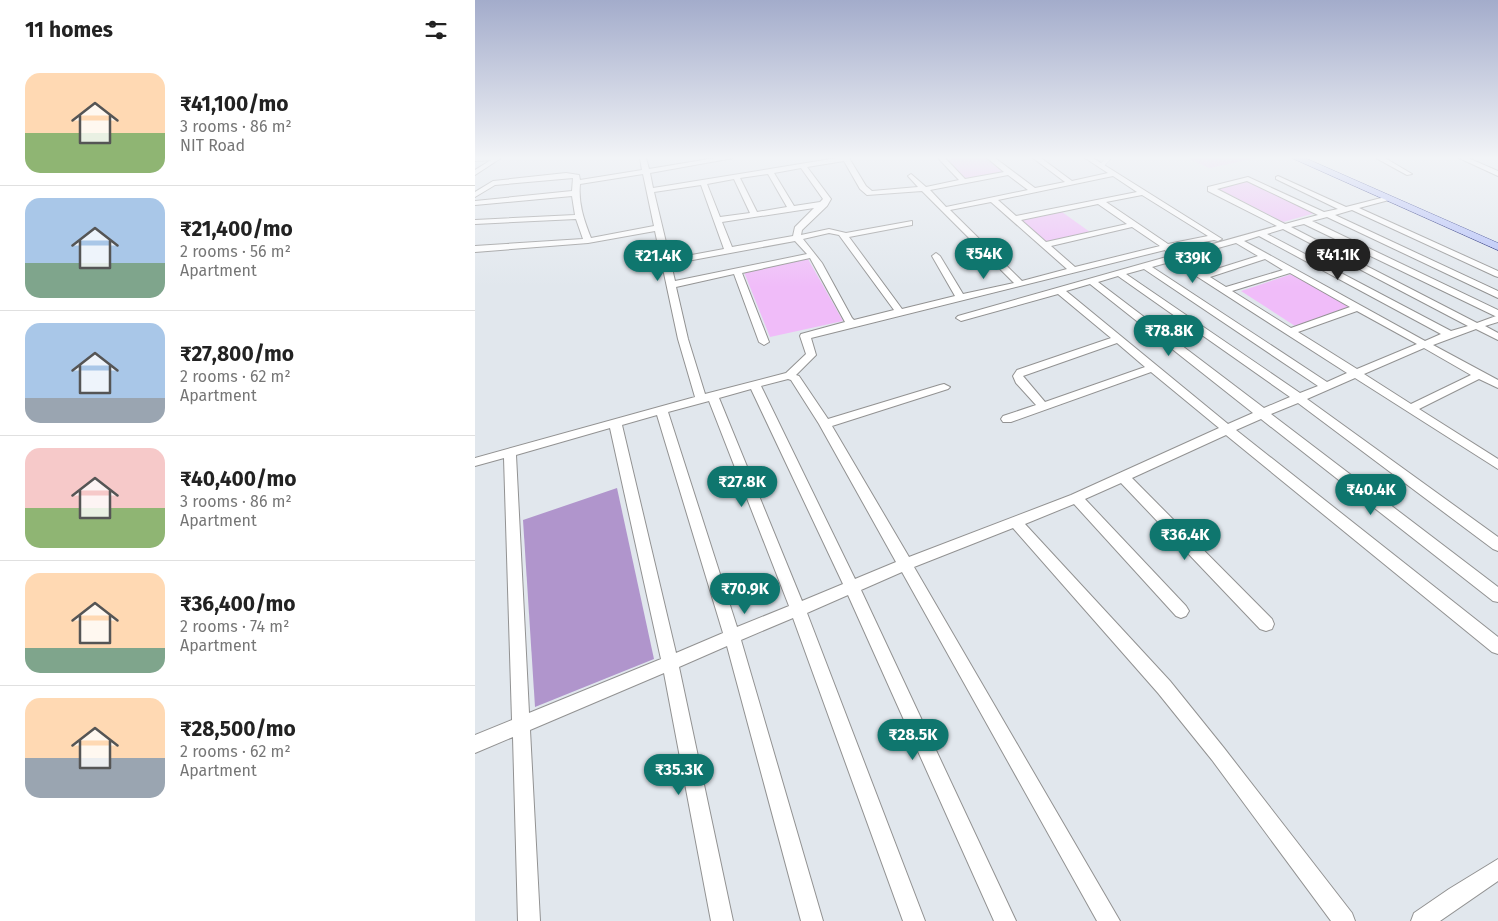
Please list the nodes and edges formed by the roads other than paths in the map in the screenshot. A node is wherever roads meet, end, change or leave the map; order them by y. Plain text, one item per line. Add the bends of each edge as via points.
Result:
1 (495, 201) edge
2 (576, 201) edge
3 (652, 201) edge
4 (710, 201) edge
5 (748, 201) edge
6 (787, 201) edge
7 (826, 201) edge
8 (937, 201) edge
9 (983, 201) edge
10 (994, 201) edge
11 (1105, 201) edge
12 (1154, 201) edge
13 (1233, 201) edge
14 (1295, 201) edge
15 (1331, 201) edge
16 (1374, 201) edge
17 (1393, 201) edge
18 (1100, 202) junction
19 (475, 203) edge
20 (824, 204) junction
21 (1347, 208) junction
22 (792, 209) junction
23 (945, 209) junction
24 (754, 214) junction
25 (1325, 215) junction
26 (579, 217) junction
27 (1015, 219) junction
28 (717, 220) junction
29 (1305, 221) junction
30 (475, 222) edge
31 (909, 224) dead end
32 (1132, 225) junction
33 (659, 228) junction
34 (1283, 228) junction
35 (1261, 234) junction
36 (844, 236) junction
37 (1215, 237) junction
38 (797, 238) junction
39 (1238, 240) junction
40 (588, 241) junction
41 (1226, 244) junction
42 (1045, 245) junction
43 (1167, 247) junction
44 (1498, 247) edge
45 (475, 249) edge
46 (729, 250) junction
47 (812, 256) junction
48 (936, 256) dead end
49 (1266, 256) junction
50 (1175, 258) junction
51 (666, 262) junction
52 (1145, 266) junction
53 (1293, 270) junction
54 (737, 271) junction
55 (1074, 271) junction
56 (1119, 273) junction
57 (1498, 274) edge
58 (1203, 276) junction
59 (1091, 281) junction
60 (671, 284) junction
61 (1020, 284) junction
62 (1059, 290) junction
63 (1225, 290) junction
64 (1498, 294) edge
65 (956, 298) junction
66 (1359, 306) junction
67 (899, 312) junction
68 (1498, 314) edge
69 (961, 318) dead end
70 (1498, 319) edge
71 (852, 323) junction
72 (1477, 326) junction
73 (1291, 332) junction
74 (1450, 335) junction
75 (1498, 337) edge
76 (1117, 339) junction
77 (764, 342) dead end
78 (1425, 344) junction
79 (1152, 368) junction
80 (1356, 374) junction
81 (1479, 375) junction
82 (789, 376) junction
83 (755, 384) junction
84 (1498, 385) edge
85 (1326, 386) junction
86 (944, 387) dead end
87 (706, 397) junction
88 (1299, 398) junction
89 (1043, 406) junction
90 (1411, 408) junction
91 (661, 409) junction
92 (1263, 413) junction
93 (1007, 419) dead end
94 (615, 422) junction
95 (825, 424) junction
96 (1228, 430) junction
97 (510, 451) junction
98 (475, 462) edge
99 (1498, 465) edge
100 (1124, 478) junction
101 (1070, 501) junction
102 (1021, 520) junction
103 (1498, 545) edge
104 (904, 565) junction
105 (852, 587) junction
106 (1498, 596) edge
107 (798, 610) junction
108 (1181, 611) dead end
109 (1266, 624) dead end
110 (732, 637) junction
111 (1498, 647) edge
112 (670, 664) junction
113 (522, 725) junction
114 (475, 744) edge
115 (1495, 871) edge
116 (529, 921) edge
117 (722, 921) edge
118 (812, 921) edge
119 (914, 921) edge
120 (1005, 921) edge
121 (1109, 921) edge
122 (1344, 921) edge
123 (1422, 921) edge

1 - 19 street
2 - 26 street
3 - 33 street
4 - 28 street
5 - 24 street
6 - 22 street
7 - 20 street
8 - 23 street
9 - 23 street
10 - 27 street
11 - 18 street
12 - 37 street
13 - 34 street
14 - 25 street
15 - 21 street
16 - 21 street
17 - 44 main road
18 - 27 street
18 - 32 street
20 - 22 street
20 - 38 street via 798,228
21 - 25 street
21 - 57 street
22 - 24 street
23 - 61 street
24 - 28 street
25 - 29 street
25 - 64 street
26 - 30 street
26 - 40 street
27 - 42 street
28 - 46 street
29 - 34 street
29 - 68 street
31 - 36 street
32 - 42 street
32 - 43 street
33 - 40 street
33 - 51 street
34 - 35 street
34 - 72 street
35 - 39 street
35 - 74 street
36 - 38 street via 836,231
36 - 67 street
37 - 41 street
37 - 43 street
38 - 46 street
38 - 47 street
39 - 41 street
39 - 49 street
40 - 45 street
41 - 50 street
42 - 55 street
43 - 50 street
43 - 55 street
46 - 51 street
47 - 54 street
47 - 71 street
48 - 65 street
49 - 53 street
49 - 58 street
50 - 52 street
50 - 58 street
51 - 60 street
52 - 56 street
52 - 85 street
53 - 63 street
53 - 66 street
54 - 60 street
54 - 77 street
55 - 61 street
56 - 59 street
56 - 88 street
58 - 63 street
59 - 62 street
59 - 92 street
60 - 87 street via 683,338
61 - 65 street
62 - 69 street
62 - 76 street
63 - 73 street
65 - 67 street
66 - 73 street
66 - 78 street
67 - 71 street
70 - 72 street
71 - 82 street via 805,336 811,355
72 - 74 street
72 - 75 street
73 - 80 street
74 - 78 street
76 - 79 street
76 - 89 street via 1021,372 1018,376 1020,381
78 - 80 street
78 - 81 street
79 - 89 street
79 - 96 street
80 - 85 street
80 - 90 street
81 - 84 street
81 - 90 street
82 - 83 street
82 - 95 street via 795,378
83 - 87 street
83 - 105 street
85 - 88 street
86 - 95 street
87 - 91 street
87 - 107 street
88 - 92 street
88 - 103 street
89 - 93 street
90 - 99 street
91 - 94 street
91 - 110 street
92 - 96 street
92 - 106 street
94 - 97 street
94 - 112 street
95 - 104 street
96 - 100 street
96 - 111 street
97 - 98 street
97 - 113 street
100 - 101 street
100 - 109 street
101 - 102 street
101 - 108 street
102 - 104 street
102 - 122 street via 1218,754
104 - 105 street
104 - 121 street
105 - 107 street
105 - 120 street
107 - 110 street
107 - 119 street
110 - 112 street
110 - 118 street
112 - 113 street
112 - 117 street
113 - 114 street
113 - 116 street
115 - 123 street

